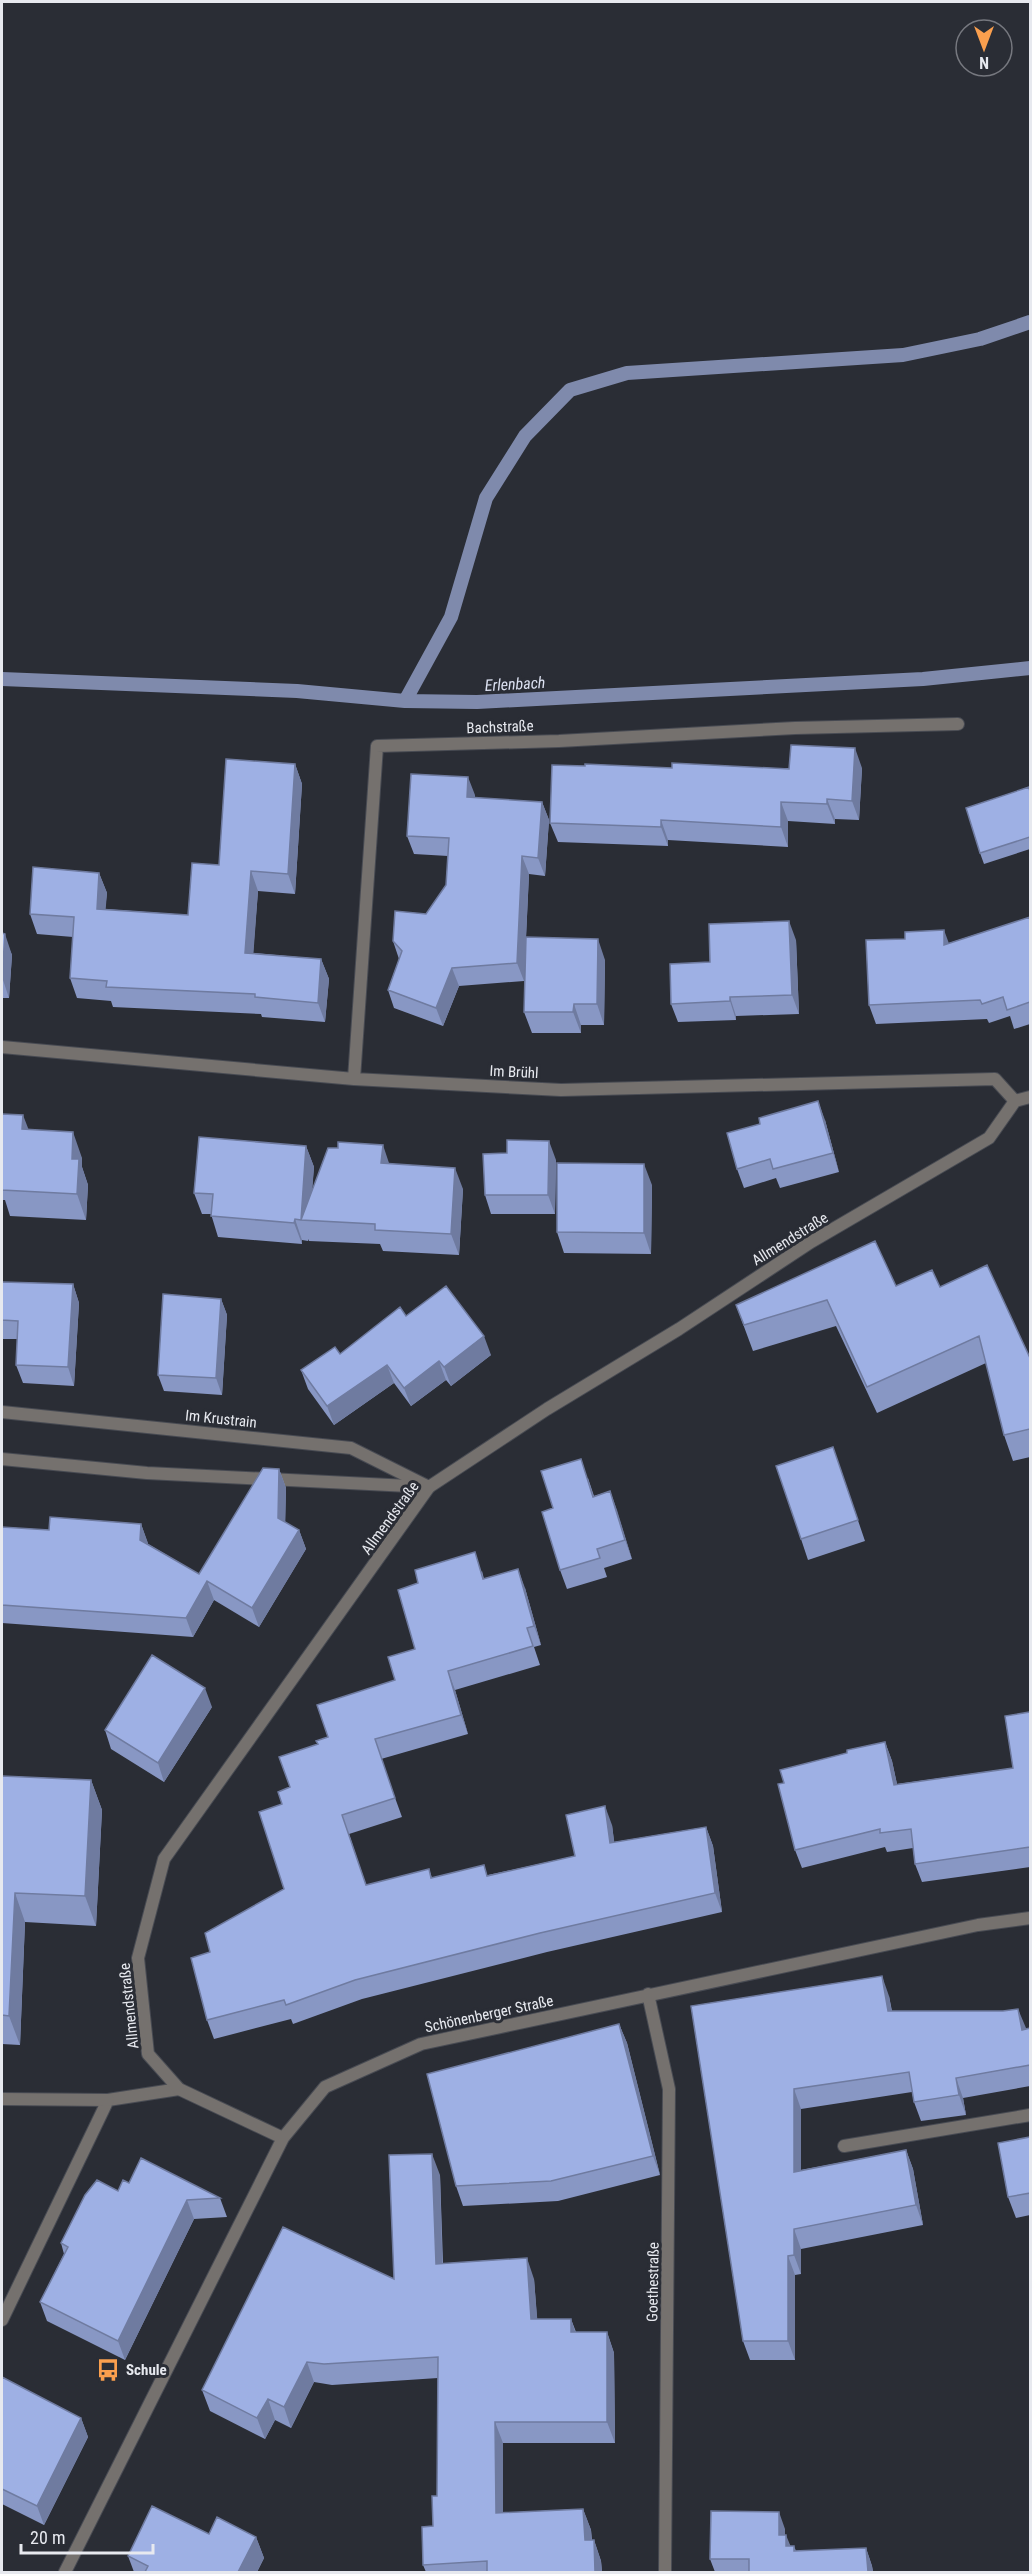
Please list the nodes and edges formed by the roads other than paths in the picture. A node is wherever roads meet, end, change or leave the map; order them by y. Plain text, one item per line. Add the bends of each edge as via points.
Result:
1 (958, 724) dead end
2 (2, 1047) edge
3 (354, 1079) junction
4 (1030, 1097) edge
5 (1015, 1101) junction
6 (2, 1412) edge
7 (2, 1460) edge
8 (429, 1487) junction
9 (1030, 1918) edge
10 (648, 1994) junction
11 (179, 2089) junction
12 (2, 2099) edge
13 (108, 2100) junction
14 (1030, 2115) edge
15 (283, 2138) junction
16 (844, 2146) dead end
17 (2, 2320) edge
18 (65, 2572) edge
19 (665, 2572) edge

1 - 3 street, Bachstraße via 377,746
2 - 3 street, Im Brühl
3 - 5 street, Im Brühl via 561,1090 995,1078
4 - 5 street
5 - 8 street, Allmendstraße via 989,1138 811,1242
6 - 8 street, Im Krustrain via 351,1448
7 - 8 street via 147,1473
8 - 11 street, Allmendstraße via 164,1859 138,1958 148,2054
9 - 10 street, Schönenberger Straße via 978,1925
10 - 15 street, Schönenberger Straße via 421,2044 325,2087
10 - 19 street, Goethestraße via 669,2089
11 - 13 street
11 - 15 street, Allmendstraße
12 - 13 street
13 - 17 street
14 - 16 street
15 - 18 street, Schönenberger Straße

